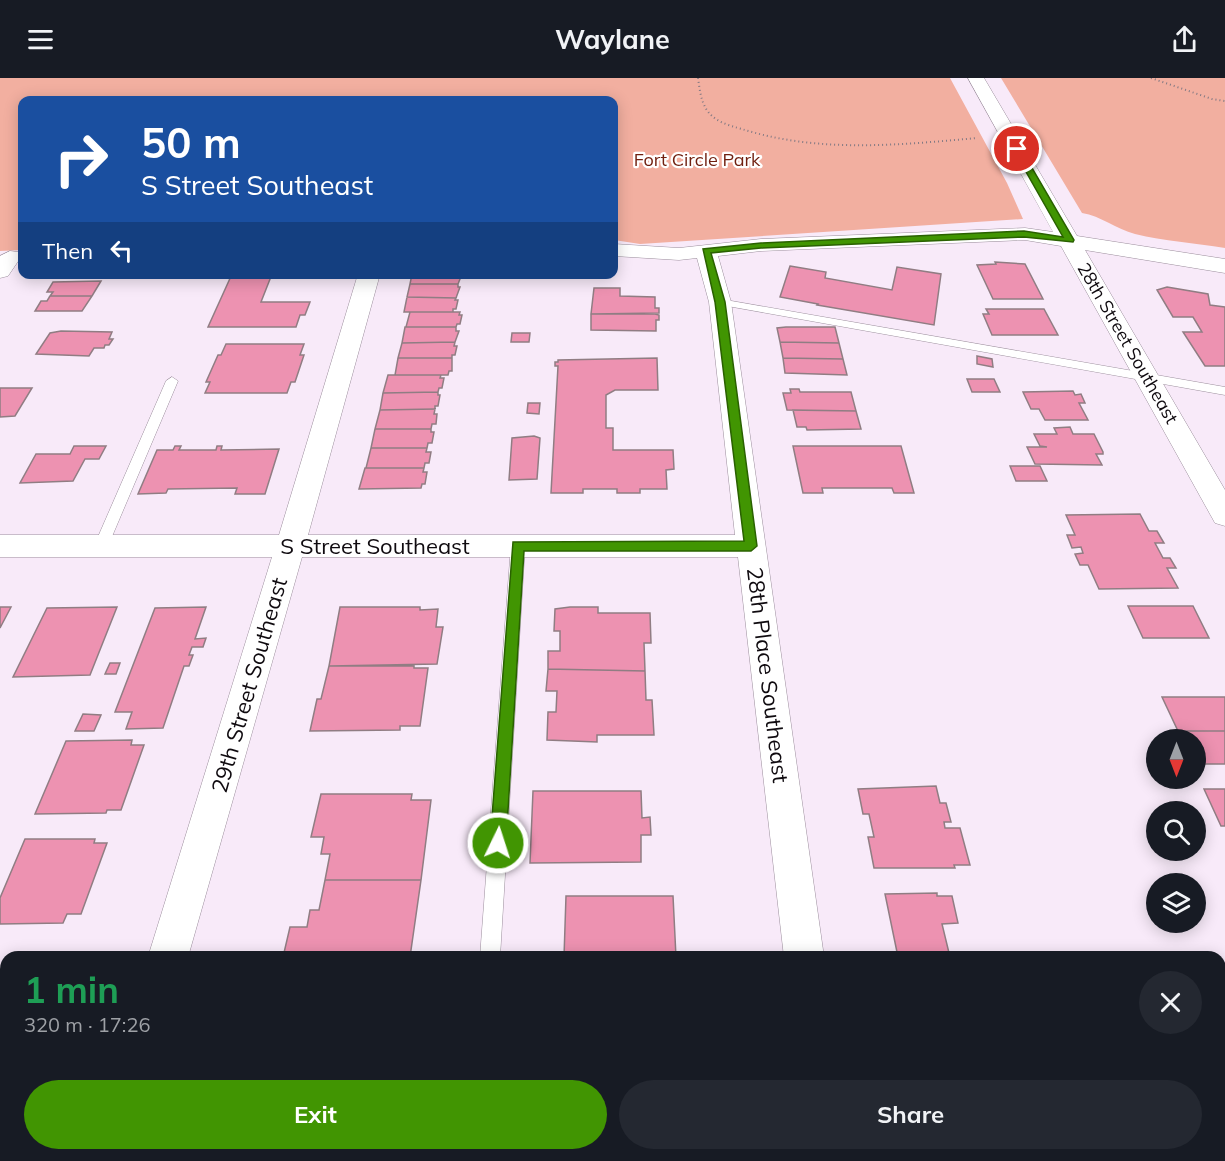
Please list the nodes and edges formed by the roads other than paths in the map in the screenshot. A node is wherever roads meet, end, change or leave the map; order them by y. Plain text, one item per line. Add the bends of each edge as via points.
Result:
1 (976, 78) edge
2 (1069, 240) junction
3 (618, 250) edge
4 (706, 251) junction
5 (1225, 266) edge
6 (368, 279) edge
7 (720, 302) junction
8 (1147, 377) junction
9 (172, 381) dead end
10 (1225, 391) edge
11 (1225, 515) edge
12 (0, 546) edge
13 (101, 546) junction
14 (290, 546) junction
15 (518, 546) junction
16 (751, 546) junction
17 (170, 951) edge
18 (490, 951) edge
19 (803, 951) edge

1 - 2 street, 28th Street Southeast
2 - 4 street via 1024,234 761,245
2 - 5 street
2 - 8 street, 28th Street Southeast
3 - 4 street via 679,254
4 - 7 street, 28th Place Southeast
6 - 14 street, 29th Street Southeast
7 - 8 lane
7 - 16 street, 28th Place Southeast
8 - 10 lane
8 - 11 street, 28th Street Southeast
9 - 13 lane
12 - 13 street, S Street Southeast
13 - 14 street, S Street Southeast
14 - 15 street, S Street Southeast
14 - 17 street, 29th Street Southeast
15 - 16 street, S Street Southeast
15 - 18 lane
16 - 19 street, 28th Place Southeast

